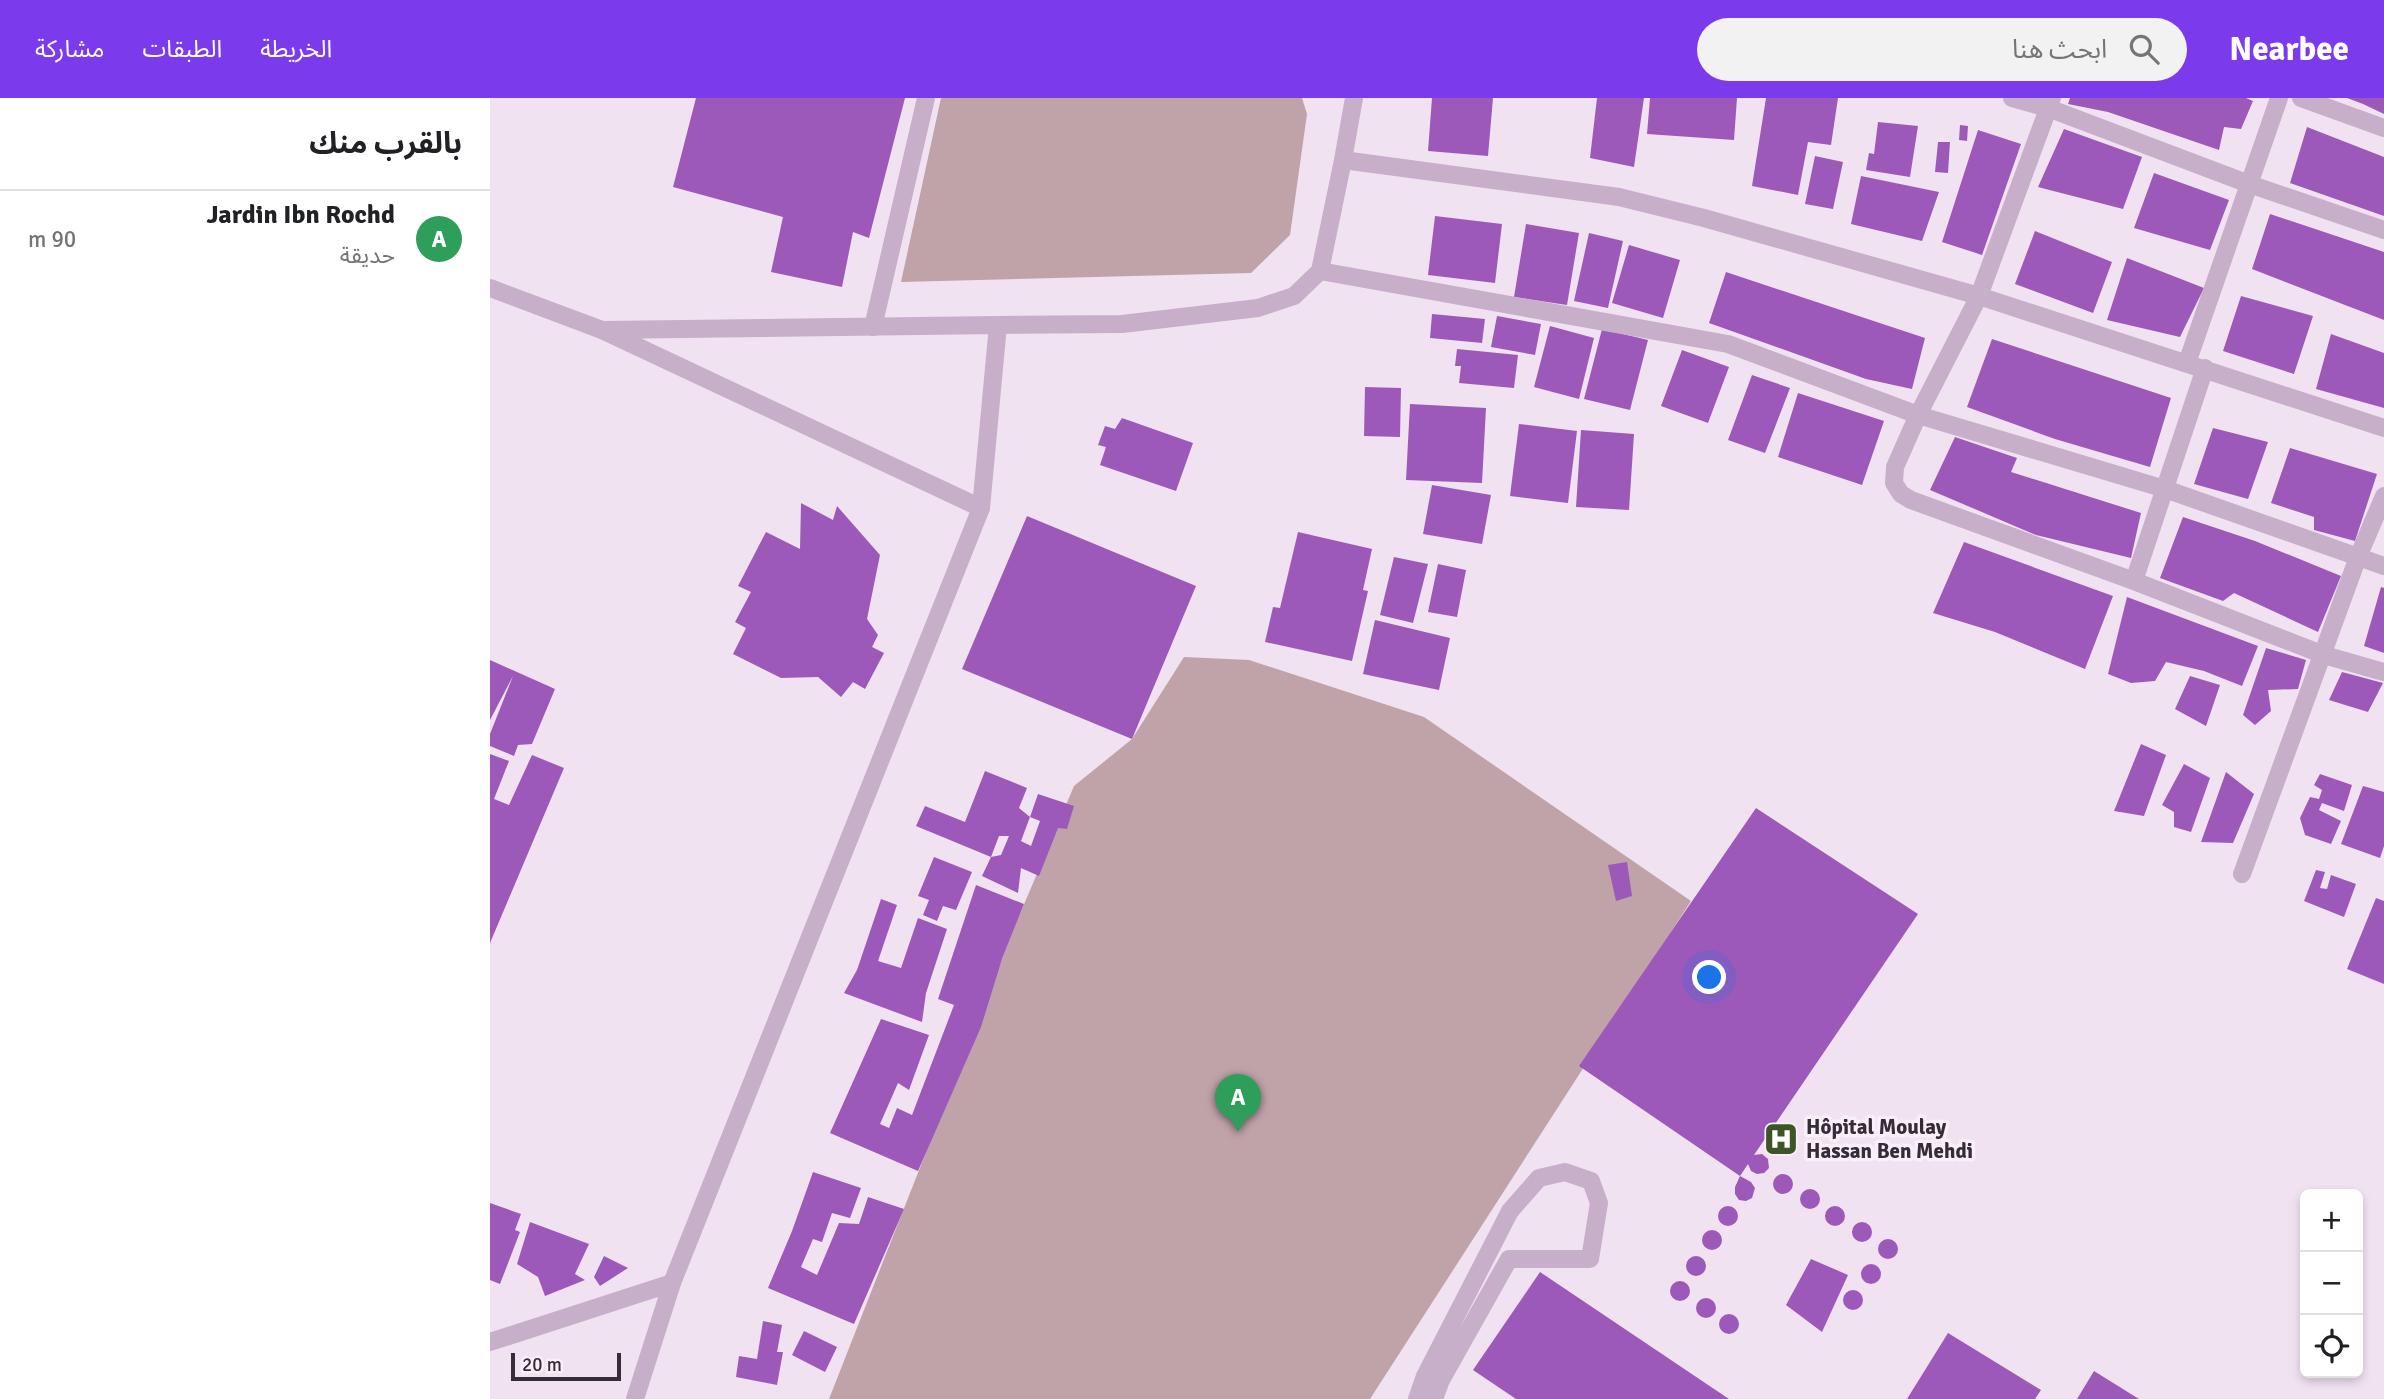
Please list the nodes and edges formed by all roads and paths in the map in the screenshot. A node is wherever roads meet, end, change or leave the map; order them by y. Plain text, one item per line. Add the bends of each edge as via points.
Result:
1 (926, 98) edge
2 (1354, 98) edge
3 (2012, 98) edge
4 (2279, 98) edge
5 (2301, 98) edge
6 (2050, 103) edge
7 (2384, 128) edge
8 (1343, 160) junction
9 (2249, 184) junction
10 (2384, 230) edge
11 (1320, 271) junction
12 (490, 288) edge
13 (1979, 296) junction
14 (998, 325) junction
15 (873, 327) junction
16 (602, 330) junction
17 (2187, 363) junction
18 (2205, 368) junction
19 (1918, 415) junction
20 (2384, 428) edge
21 (2165, 489) junction
22 (2384, 496) edge
23 (981, 508) junction
24 (2358, 557) junction
25 (2384, 566) edge
26 (2134, 581) junction
27 (2324, 655) junction
28 (2384, 672) edge
29 (2242, 874) dead end
30 (671, 1283) junction
31 (490, 1342) edge
32 (635, 1399) edge
33 (1416, 1399) edge
34 (1434, 1399) edge

1 - 15 street
2 - 8 street
3 - 6 street
4 - 9 street
5 - 7 street
6 - 9 street
6 - 13 street
8 - 11 street
8 - 13 street via 1619,197
9 - 10 street
9 - 17 street
11 - 14 street via 1294,296 1258,308 1122,324
11 - 19 street via 1728,344
12 - 16 street
13 - 17 street
13 - 19 street
14 - 15 street
14 - 23 street
15 - 16 street
16 - 23 street
17 - 18 street
18 - 20 street
18 - 21 street
19 - 21 street
19 - 26 street via 1895,467 1894,483 1901,494
21 - 24 street
21 - 26 street
22 - 24 street
23 - 30 street
24 - 25 street
24 - 27 street
26 - 27 street
27 - 28 street
27 - 29 street
30 - 31 street
30 - 32 street
33 - 34 street via 1510,1210 1539,1178 1565,1172 1591,1181 1599,1203 1590,1259 1509,1259

